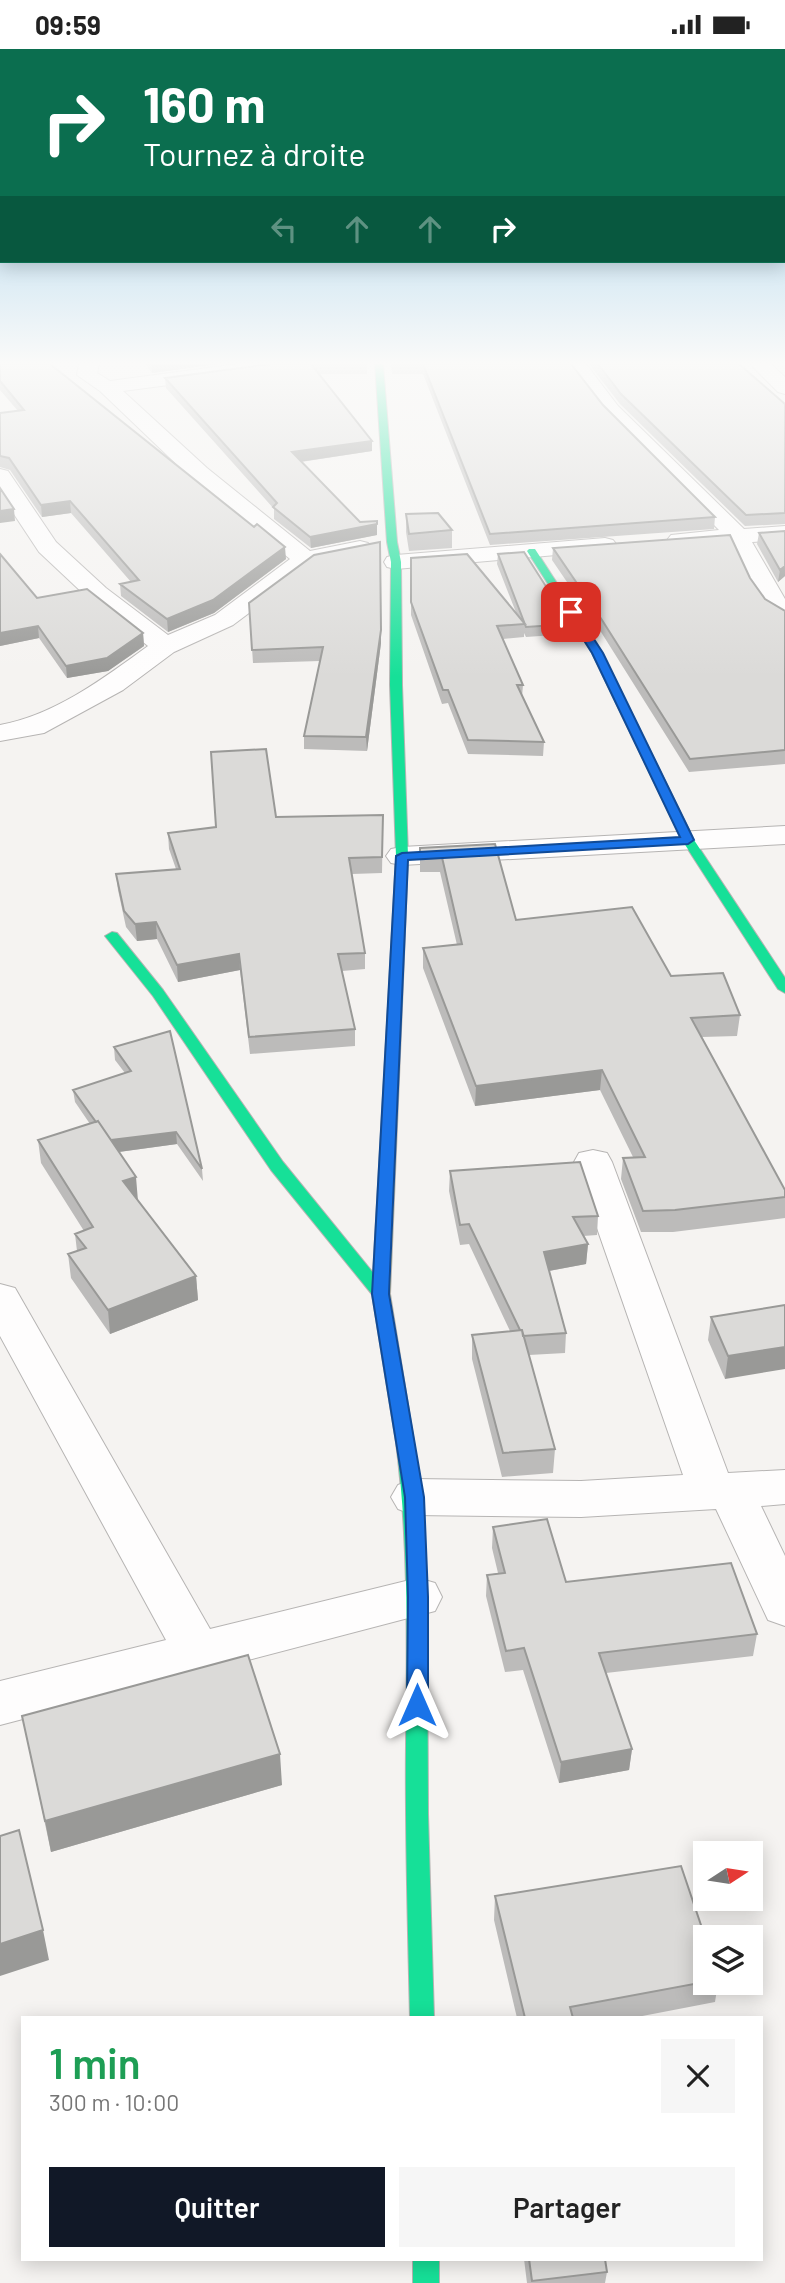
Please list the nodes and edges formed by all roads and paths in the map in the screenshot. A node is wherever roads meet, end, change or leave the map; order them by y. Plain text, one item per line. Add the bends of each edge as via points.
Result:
1 (194, 468) edge
2 (387, 468) edge
3 (672, 468) edge
4 (0, 476) edge
5 (785, 533) edge
6 (737, 535) junction
7 (655, 541) edge
8 (627, 544) edge
9 (531, 551) junction
10 (394, 552) junction
11 (305, 559) junction
12 (785, 614) edge
13 (165, 646) junction
14 (0, 733) edge
15 (785, 835) edge
16 (688, 840) junction
17 (402, 856) junction
18 (112, 936) dead end
19 (785, 989) edge
20 (593, 1162) dead end
21 (381, 1294) junction
22 (0, 1298) edge
23 (785, 1487) edge
24 (722, 1493) junction
25 (414, 1497) junction
26 (418, 1597) junction
27 (785, 1606) edge
28 (197, 1651) junction
29 (0, 1703) edge
30 (422, 2016) edge
31 (426, 2261) edge
32 (426, 2283) edge

1 - 11 street
2 - 10 street
3 - 6 street
4 - 13 street via 47,547
5 - 6 street
6 - 7 street
6 - 12 street via 769,597
8 - 9 street
9 - 10 street
9 - 16 street via 597,653
10 - 11 street
10 - 17 street
11 - 13 street via 224,620
13 - 14 street via 113,684 34,727
15 - 16 street
16 - 17 street
16 - 19 street
17 - 21 street
18 - 21 street via 158,993 277,1166
20 - 24 street
21 - 25 street
22 - 28 street
23 - 24 street
24 - 25 street via 581,1499
24 - 27 street
25 - 26 street
26 - 28 street
26 - 30 street via 416,1840
28 - 29 street
31 - 32 street

